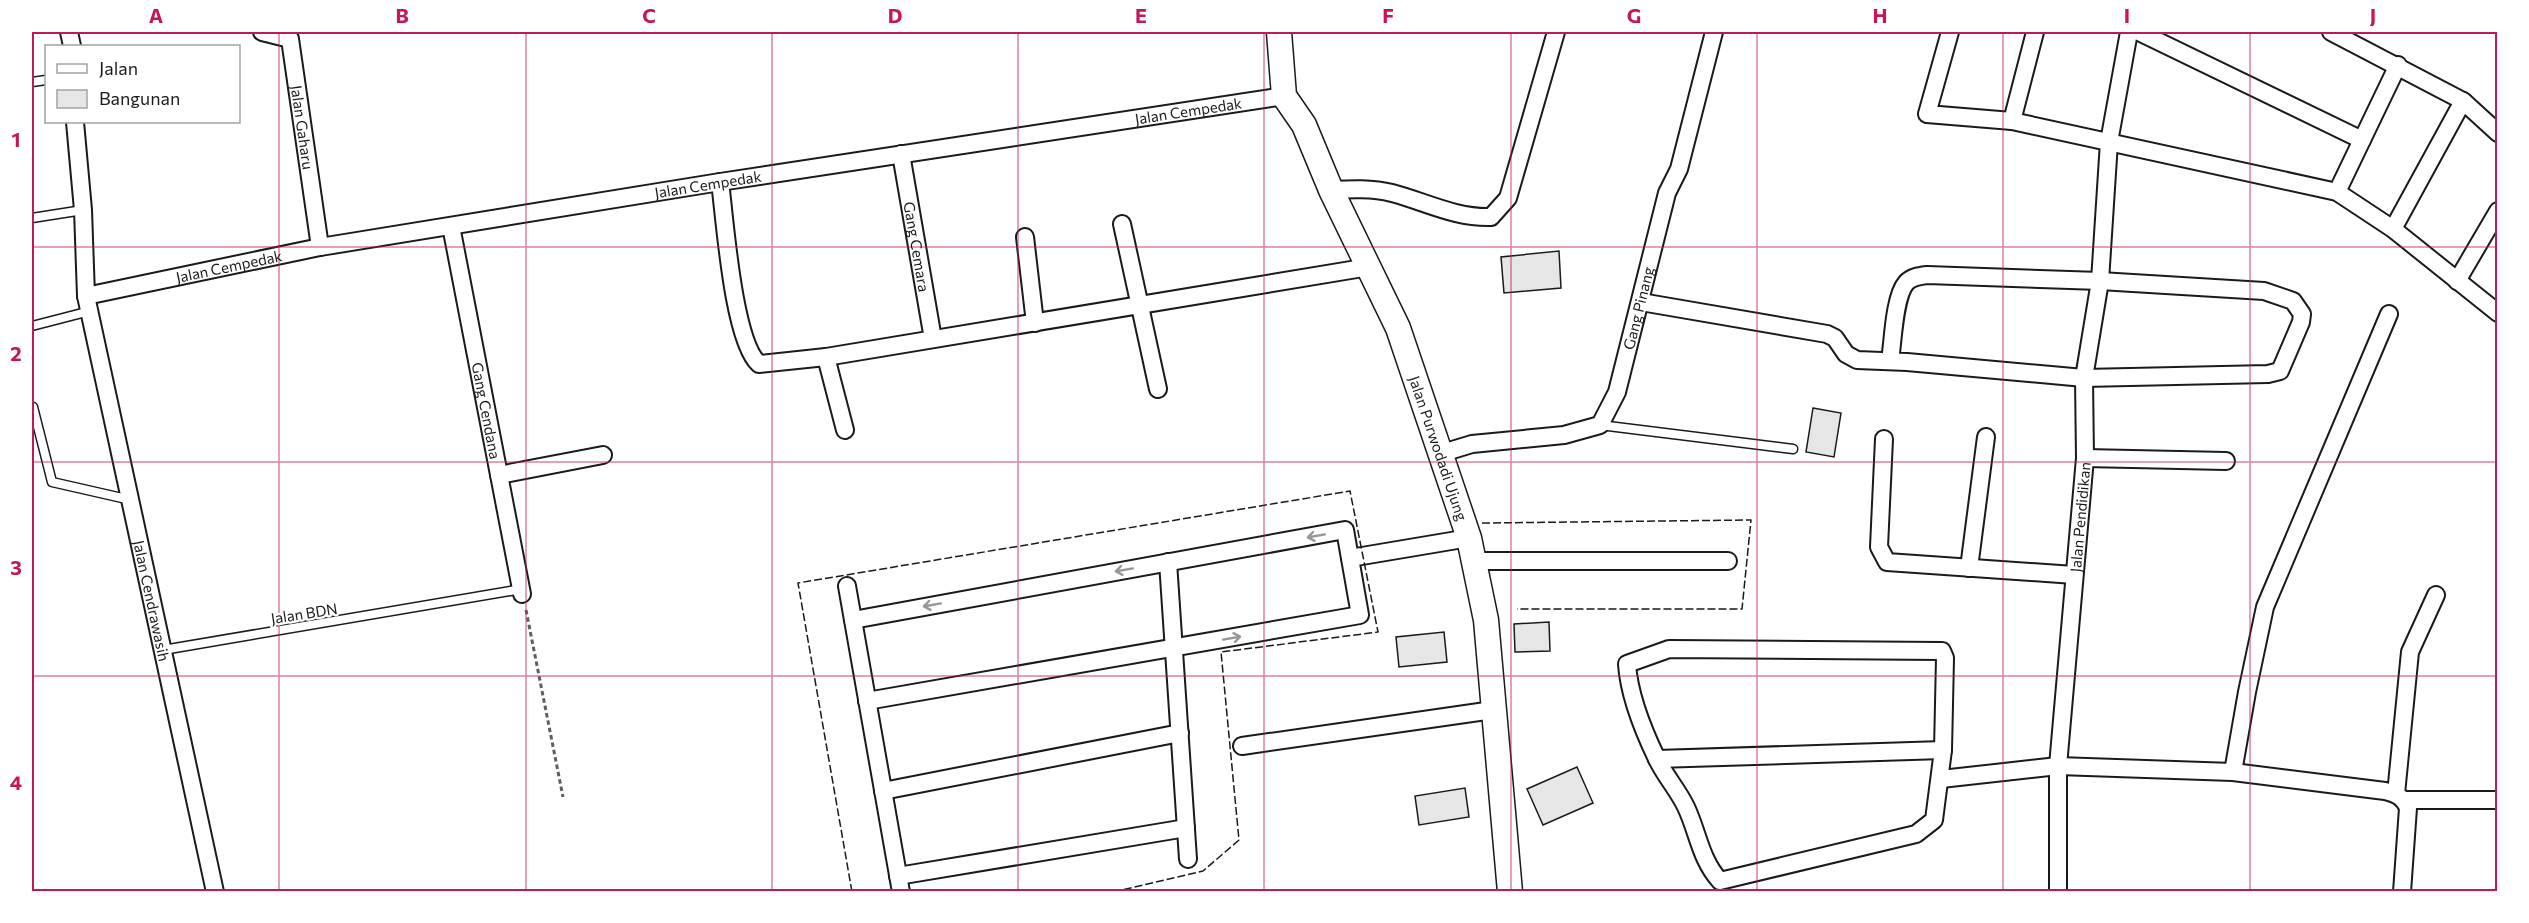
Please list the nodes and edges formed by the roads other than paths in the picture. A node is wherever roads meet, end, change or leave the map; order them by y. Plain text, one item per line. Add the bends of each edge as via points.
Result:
1 (262, 32) edge
2 (1279, 32) edge
3 (1556, 32) edge
4 (1714, 32) edge
5 (1950, 32) edge
6 (2035, 32) edge
7 (2129, 32) edge
8 (2139, 32) edge
9 (2331, 32) edge
10 (2398, 65) junction
11 (1284, 96) junction
12 (2463, 101) junction
13 (2012, 121) junction
14 (75, 123) edge
15 (2498, 133) edge
16 (2362, 140) junction
17 (2109, 142) junction
18 (901, 154) junction
19 (720, 182) junction
20 (1331, 190) junction
21 (2337, 192) junction
22 (83, 210) junction
23 (2498, 211) edge
24 (32, 218) edge
25 (1122, 224) dead end
26 (451, 226) junction
27 (2393, 229) junction
28 (1025, 237) dead end
29 (320, 247) junction
30 (1369, 267) junction
31 (2100, 281) junction
32 (2457, 281) junction
33 (1641, 302) junction
34 (88, 303) junction
35 (1140, 306) junction
36 (2498, 313) edge
37 (2389, 314) dead end
38 (1035, 323) junction
39 (32, 326) edge
40 (933, 339) junction
41 (826, 357) junction
42 (1890, 361) junction
43 (2084, 378) junction
44 (1158, 389) dead end
45 (33, 407) edge
46 (1600, 425) junction
47 (845, 430) dead end
48 (1986, 437) dead end
49 (1884, 439) dead end
50 (1793, 449) dead end
51 (1439, 454) junction
52 (603, 455) dead end
53 (2085, 458) junction
54 (2226, 461) dead end
55 (499, 475) junction
56 (132, 500) junction
57 (1471, 549) junction
58 (1350, 558) junction
59 (1728, 561) dead end
60 (1168, 562) junction
61 (1969, 568) junction
62 (2074, 575) junction
63 (847, 586) dead end
64 (522, 592) joint
65 (2436, 595) dead end
66 (852, 620) junction
67 (1174, 648) junction
68 (163, 650) junction
69 (867, 701) junction
70 (1494, 710) junction
71 (1180, 733) junction
72 (1242, 746) dead end
73 (1943, 750) junction
74 (1657, 759) junction
75 (2058, 766) junction
76 (2234, 772) junction
77 (1941, 779) junction
78 (883, 790) junction
79 (2400, 797) junction
80 (2498, 800) edge
81 (1186, 828) junction
82 (1188, 860) dead end
83 (899, 884) edge
84 (215, 891) edge
85 (1510, 891) edge
86 (2058, 891) edge
87 (2402, 891) edge

1 - 29 street, Jalan Gaharu via 290,39
2 - 11 street
3 - 20 street via 1508,198 1491,217 1469,218 1390,193
4 - 33 street, Gang Pinang via 1678,169 1667,193
5 - 13 street via 1927,114
6 - 13 street
7 - 17 street, Jalan Pendidikan
8 - 16 street
9 - 10 street
10 - 12 street
10 - 16 street
11 - 18 street, Jalan Cempedak
11 - 20 street, Jalan Purwodadi Ujung via 1304,125
12 - 15 street
12 - 27 street
13 - 17 street
14 - 22 street, Jalan Cendrawasih
16 - 21 street
17 - 21 street
17 - 31 street, Jalan Pendidikan
18 - 19 street, Jalan Cempedak
18 - 40 street, Gang Cemara
19 - 26 street, Jalan Cempedak
19 - 41 street via 737,309 752,358 759,364 774,364
20 - 30 street, Jalan Purwodadi Ujung
21 - 27 street
22 - 24 lane
22 - 34 street, Jalan Cendrawasih
23 - 32 street
25 - 35 street
26 - 29 street, Jalan Cempedak
26 - 55 street, Gang Cendana
27 - 32 street
28 - 38 street
29 - 34 street, Jalan Cempedak via 133,286
30 - 35 street
30 - 51 street, Jalan Purwodadi Ujung via 1398,328
31 - 42 street via 1927,275 1913,278 1905,284 1897,306
31 - 43 street, Jalan Pendidikan
31 - 43 street via 2264,291 2293,301 2302,314 2301,322 2280,371
32 - 36 street
33 - 42 street via 1827,334 1857,360
33 - 46 street, Gang Pinang via 1617,392
34 - 39 lane
34 - 56 street, Jalan Cendrawasih
35 - 38 street
35 - 44 street
37 - 76 street via 2265,608
38 - 40 street
40 - 41 street
41 - 47 street
42 - 43 street
43 - 53 street, Jalan Pendidikan
45 - 56 lane via 52,482
46 - 50 lane
46 - 51 street via 1564,435 1472,444
48 - 61 street
49 - 61 street via 1879,547 1882,557 1894,563
51 - 57 street, Jalan Purwodadi Ujung
52 - 55 street
53 - 54 street
53 - 62 street, Jalan Pendidikan
55 - 64 street, Gang Cendana
56 - 68 street, Jalan Cendrawasih
57 - 58 street
57 - 59 street
57 - 70 street, Jalan Purwodadi Ujung via 1486,620
58 -> 60 street via 1345,530
67 -> 58 street via 1360,615
60 -> 66 street
60 - 67 street
61 - 62 street
62 - 75 street, Jalan Pendidikan
63 - 66 street
64 - 68 lane, Jalan BDN
65 - 79 street via 2410,652
66 - 69 street
67 - 69 street
67 - 71 street
68 - 84 street, Jalan Cendrawasih
69 - 78 street
70 - 72 street
70 - 85 street, Jalan Purwodadi Ujung
71 - 78 street
71 - 81 street
73 - 74 street
73 - 74 street via 1942,651 1669,649 1627,664 1628,684
73 - 77 street
74 - 77 street via 1686,807 1700,849 1720,881 1916,834 1934,820
75 - 76 street
75 - 77 street
75 - 86 street, Jalan Pendidikan
76 - 79 street
78 - 83 street
79 - 80 street
79 - 87 street via 2408,808
81 - 82 street
81 - 83 street

